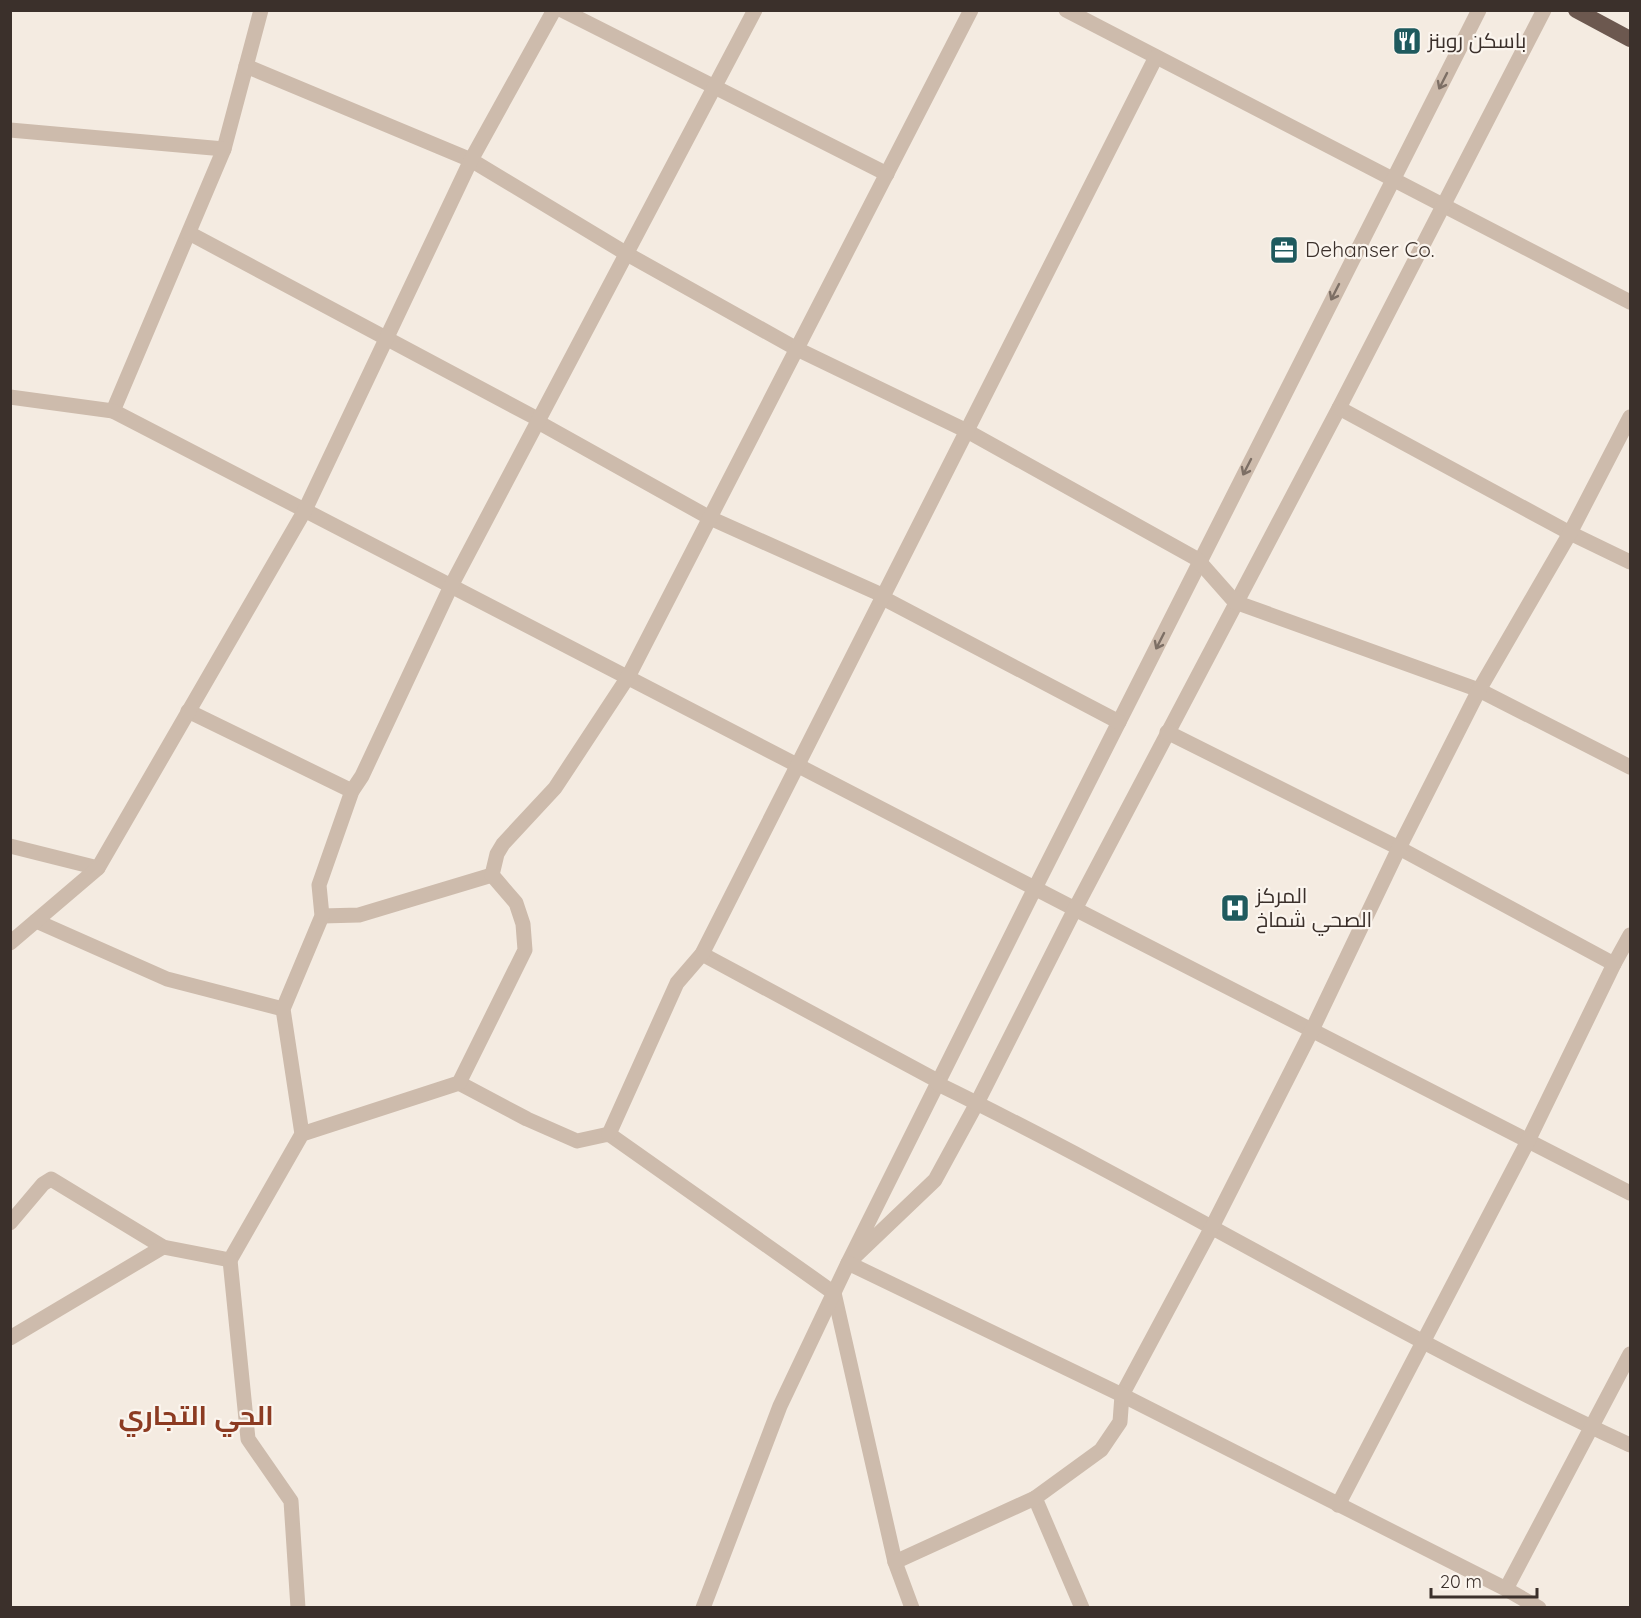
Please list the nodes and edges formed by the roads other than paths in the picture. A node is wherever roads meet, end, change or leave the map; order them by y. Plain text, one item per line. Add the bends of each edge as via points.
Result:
1 (261, 10) edge
2 (554, 10) edge
3 (562, 10) edge
4 (755, 10) edge
5 (971, 10) edge
6 (1066, 10) edge
7 (1479, 10) edge
8 (1544, 10) edge
9 (1576, 10) edge
10 (1630, 39) edge
11 (1156, 57) junction
12 (246, 66) junction
13 (714, 88) junction
14 (10, 130) edge
15 (224, 148) junction
16 (471, 160) junction
17 (887, 174) junction
18 (1392, 179) junction
19 (1443, 205) junction
20 (189, 233) junction
21 (627, 254) junction
22 (1630, 302) edge
23 (386, 339) junction
24 (796, 349) junction
25 (10, 397) edge
26 (1339, 408) junction
27 (113, 411) junction
28 (1630, 417) edge
29 (538, 422) junction
30 (967, 431) junction
31 (305, 510) junction
32 (710, 518) junction
33 (1570, 532) junction
34 (1630, 562) edge
35 (1199, 563) junction
36 (451, 586) junction
37 (883, 598) junction
38 (1235, 602) junction
39 (628, 677) junction
40 (1479, 690) junction
41 (188, 711) junction
42 (1119, 722) junction
43 (1167, 732) junction
44 (798, 765) junction
45 (1630, 768) edge
46 (352, 791) junction
47 (10, 846) edge
48 (1399, 848) junction
49 (98, 868) junction
50 (492, 875) junction
51 (1035, 888) junction
52 (1075, 909) junction
53 (322, 916) junction
54 (36, 921) junction
55 (1630, 935) edge
56 (10, 943) edge
57 (702, 954) junction
58 (1614, 964) junction
59 (283, 1009) junction
60 (1312, 1030) junction
61 (459, 1083) junction
62 (938, 1084) junction
63 (977, 1103) junction
64 (303, 1134) junction
65 (609, 1134) junction
66 (1528, 1141) junction
67 (1630, 1193) edge
68 (10, 1223) edge
69 (1212, 1227) junction
70 (163, 1247) junction
71 (230, 1260) junction
72 (848, 1263) junction
73 (834, 1293) junction
74 (10, 1338) edge
75 (1424, 1343) junction
76 (1630, 1354) edge
77 (1122, 1395) junction
78 (1590, 1427) junction
79 (1630, 1445) edge
80 (1035, 1498) junction
81 (1338, 1505) junction
82 (895, 1562) junction
83 (1506, 1588) junction
84 (298, 1608) edge
85 (703, 1608) edge
86 (912, 1608) edge
87 (1082, 1608) edge
88 (1539, 1608) edge

1 - 12 street
2 - 16 street
3 - 13 street
4 - 13 street
5 - 17 street
6 - 11 street
7 -> 18 street
8 - 19 street
9 - 10 highway
11 - 18 street
11 - 30 street
12 - 15 street
12 - 16 street
13 - 17 street
13 - 21 street
14 - 15 street
15 - 20 street
16 - 21 street
16 - 23 street
17 - 24 street
18 - 19 street
18 -> 35 street
19 - 22 street
19 - 26 street
20 - 23 street
20 - 27 street
21 - 24 street
21 - 29 street
23 - 29 street
23 - 31 street
24 - 30 street
24 - 32 street
25 - 27 street
26 - 33 street
26 - 38 street
27 - 31 street
28 - 33 street
29 - 32 street
29 - 36 street
30 - 35 street
30 - 37 street
31 - 36 street
31 - 41 street
32 - 37 street
32 - 39 street
33 - 34 street
33 - 40 street
35 - 38 street
35 -> 42 street
36 - 39 street
36 - 46 street
37 - 42 street
37 - 44 street
38 - 40 street
38 - 43 street
39 - 44 street
39 - 50 street via 555,788 503,844
40 - 45 street
40 - 48 street
41 - 46 street
41 - 49 street
42 - 51 street
43 - 48 street
43 - 52 street
44 - 51 street
44 - 57 street
46 - 53 street via 319,885
47 - 49 street
48 - 58 street
48 - 60 street
49 - 54 street
50 - 53 street via 359,915
50 - 61 street via 516,903 525,950
51 - 52 street
51 - 62 street
52 - 60 street
52 - 63 street
53 - 59 street
54 - 56 street
54 - 59 street via 167,979
55 - 58 street
57 - 62 street
57 - 65 street via 676,983
58 - 66 street
59 - 64 street
60 - 66 street
60 - 69 street
61 - 64 street
61 - 65 street via 577,1141
62 - 63 street
62 - 72 street
63 - 69 street
63 - 72 street via 935,1180
64 - 71 street
65 - 73 street
66 - 67 street
66 - 75 street
68 - 70 street via 51,1179
69 - 75 street
69 - 77 street
70 - 71 street
70 - 74 street
71 - 84 street via 248,1439 291,1501
72 - 73 street
72 - 77 street
73 - 82 street
73 - 85 street via 780,1406
75 - 78 street
75 - 81 street
76 - 78 street
77 - 80 street via 1120,1422 1101,1450
77 - 81 street
78 - 79 street
78 - 83 street
80 - 82 street
80 - 87 street
81 - 83 street
82 - 86 street
83 - 88 street

